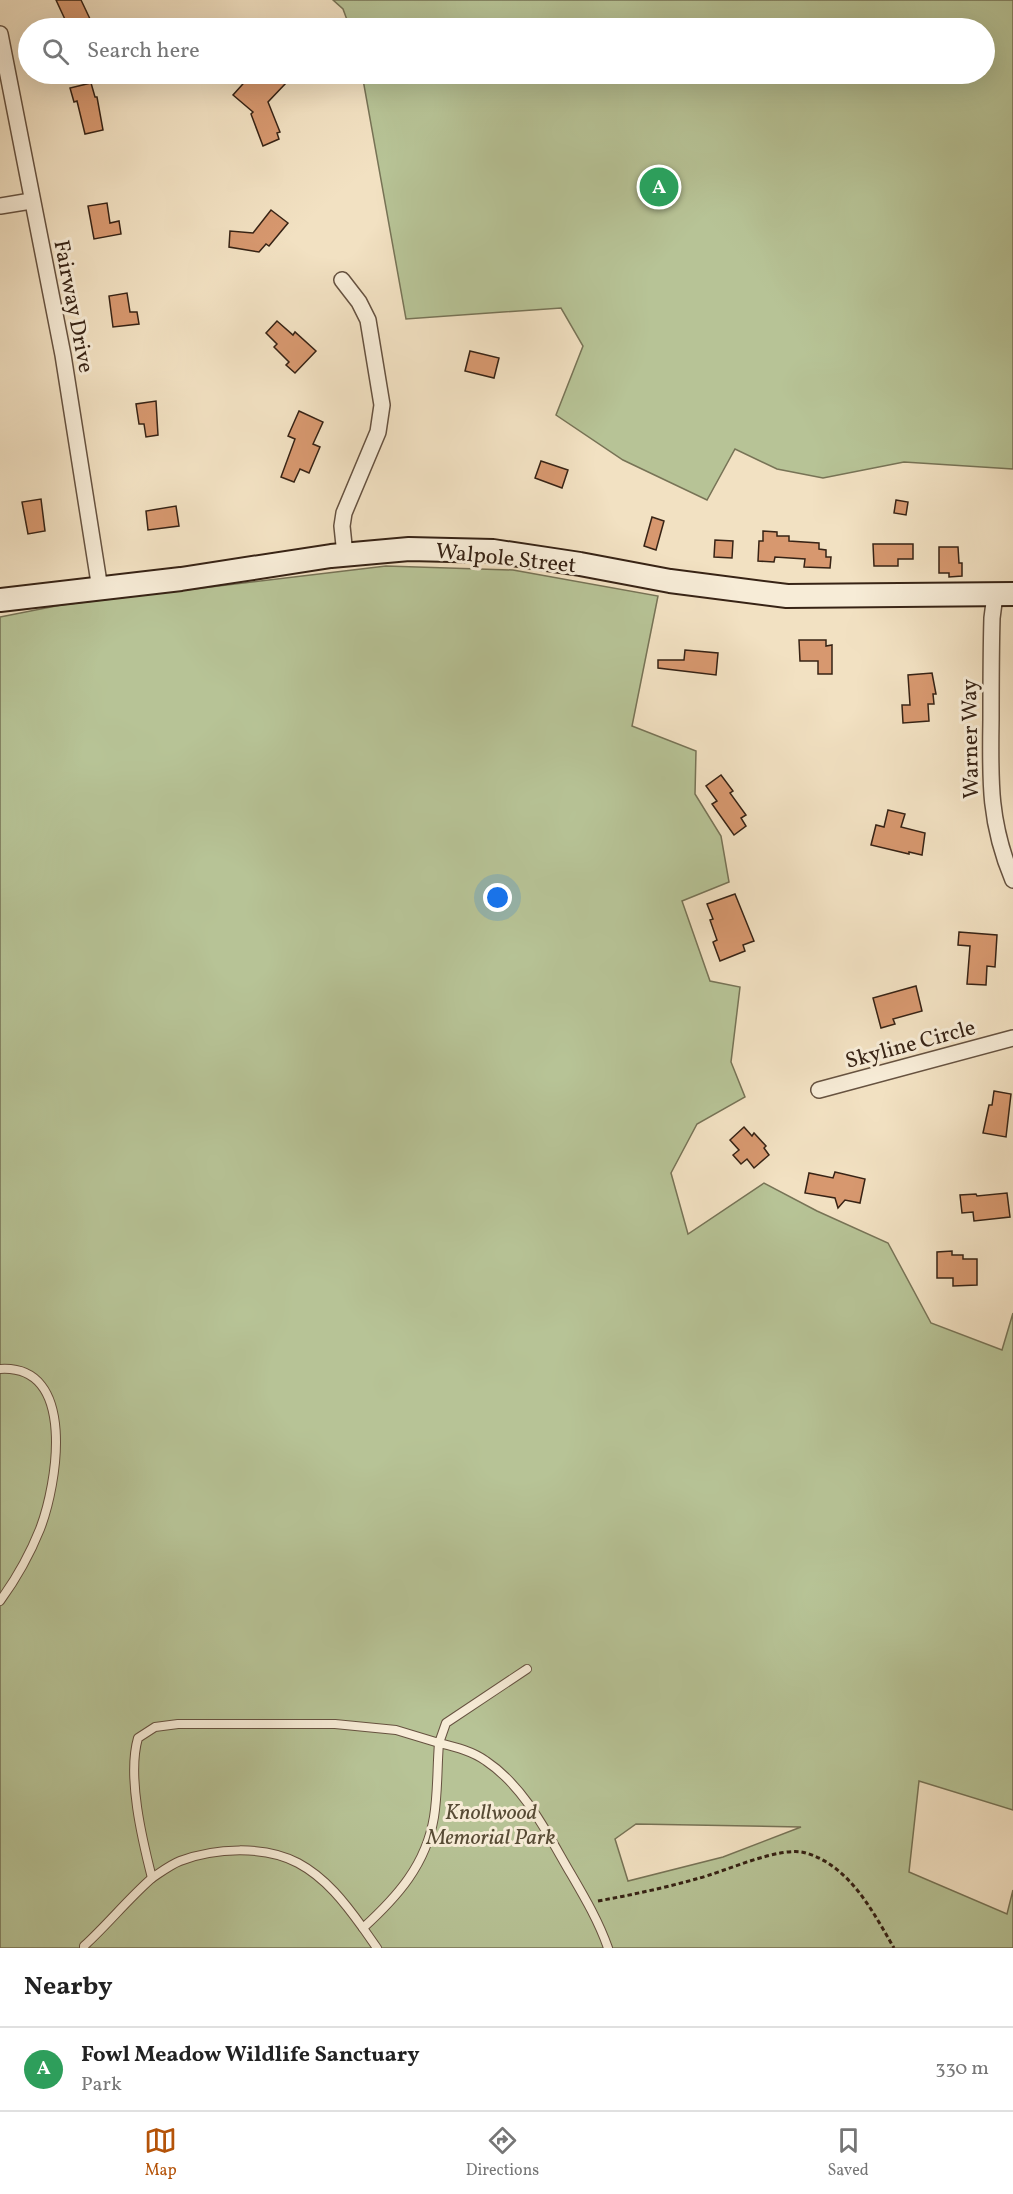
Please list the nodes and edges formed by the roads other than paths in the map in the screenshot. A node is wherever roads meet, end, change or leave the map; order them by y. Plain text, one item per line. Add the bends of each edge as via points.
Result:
1 (0, 34) edge
2 (32, 201) junction
3 (0, 206) edge
4 (342, 280) dead end
5 (345, 555) junction
6 (100, 589) junction
7 (1004, 595) edge
8 (0, 600) edge
9 (1013, 880) edge
10 (1013, 1038) edge
11 (819, 1090) dead end
12 (0, 1369) edge
13 (0, 1601) edge
14 (527, 1669) dead end
15 (439, 1743) junction
16 (152, 1878) junction
17 (363, 1928) junction
18 (83, 1947) edge
19 (377, 1948) edge
20 (608, 1948) edge

1 - 2 street, Fairway Drive
2 - 3 street
2 - 6 street, Fairway Drive via 63,355
4 - 5 street via 368,320 382,405 378,432 344,513
5 - 6 main road, Walpole Street
5 - 7 main road, Walpole Street via 409,549 493,551 787,596
6 - 8 main road, Walpole Street
7 - 9 street, Warner Way via 991,636 990,790 996,829
10 - 11 street, Skyline Circle
12 - 13 lane via 19,1371 40,1384 51,1404 57,1433 41,1526
14 - 15 lane via 446,1723
15 - 16 lane via 396,1730 335,1724 155,1727 138,1738 134,1768
15 - 17 lane via 434,1819 427,1844 404,1887
15 - 20 lane via 486,1761 523,1797 558,1851
16 - 17 lane via 202,1854 229,1851 282,1856 299,1863 328,1886
16 - 18 lane
17 - 19 lane

